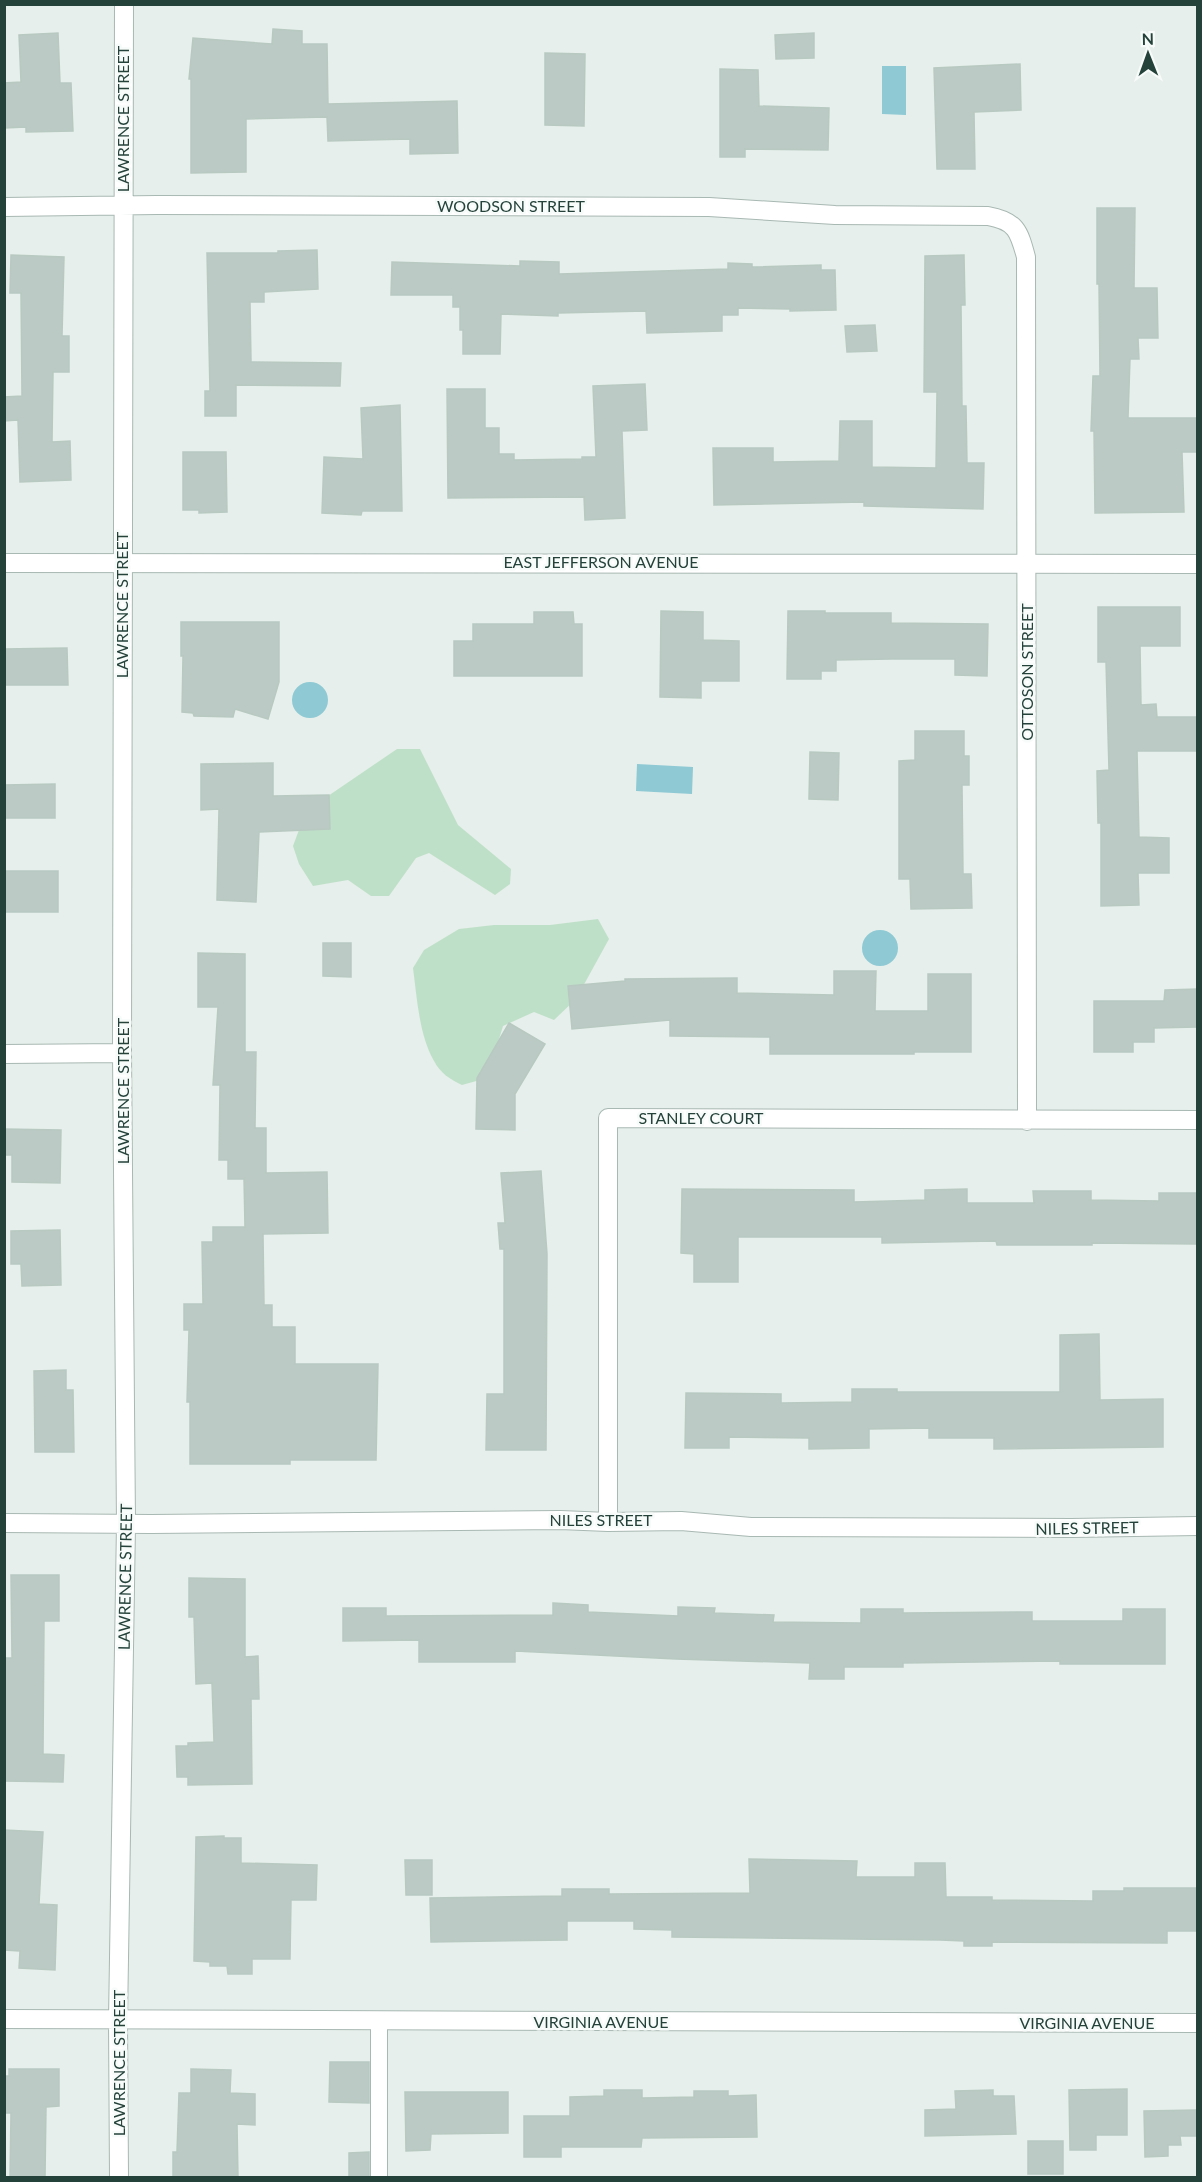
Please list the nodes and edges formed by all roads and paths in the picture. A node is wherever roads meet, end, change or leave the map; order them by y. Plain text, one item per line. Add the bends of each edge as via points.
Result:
1 (124, 4) edge
2 (123, 206) junction
3 (4, 207) edge
4 (1015, 226) joint
5 (122, 562) junction
6 (4, 563) edge
7 (1028, 563) junction
8 (1197, 564) edge
9 (122, 1053) junction
10 (4, 1054) edge
11 (1197, 1120) edge
12 (1028, 1121) junction
13 (608, 1522) junction
14 (4, 1523) edge
15 (126, 1524) junction
16 (1197, 1526) edge
17 (4, 2019) edge
18 (118, 2020) junction
19 (379, 2022) junction
20 (1197, 2023) edge
21 (119, 2178) edge
22 (379, 2178) edge

1 - 2 street, LAWRENCE STREET
2 - 3 street, WOODSON STREET
2 - 4 street, WOODSON STREET via 709,207 835,215 988,216
2 - 5 street, LAWRENCE STREET
4 - 7 street, OTTOSON STREET via 1026,256
5 - 6 street, EAST JEFFERSON AVENUE
5 - 7 street, EAST JEFFERSON AVENUE
5 - 9 street, LAWRENCE STREET
7 - 8 street, EAST JEFFERSON AVENUE
7 - 12 street, OTTOSON STREET
9 - 10 street
9 - 15 street, LAWRENCE STREET
11 - 12 street, STANLEY COURT
12 - 13 street, STANLEY COURT via 608,1118
13 - 15 street, NILES STREET
13 - 16 street, NILES STREET via 681,1521 751,1527
14 - 15 street, NILES STREET
15 - 18 street, LAWRENCE STREET
17 - 18 street, VIRGINIA AVENUE
18 - 19 street, VIRGINIA AVENUE
18 - 21 street, LAWRENCE STREET
19 - 20 street, VIRGINIA AVENUE
19 - 22 lane

